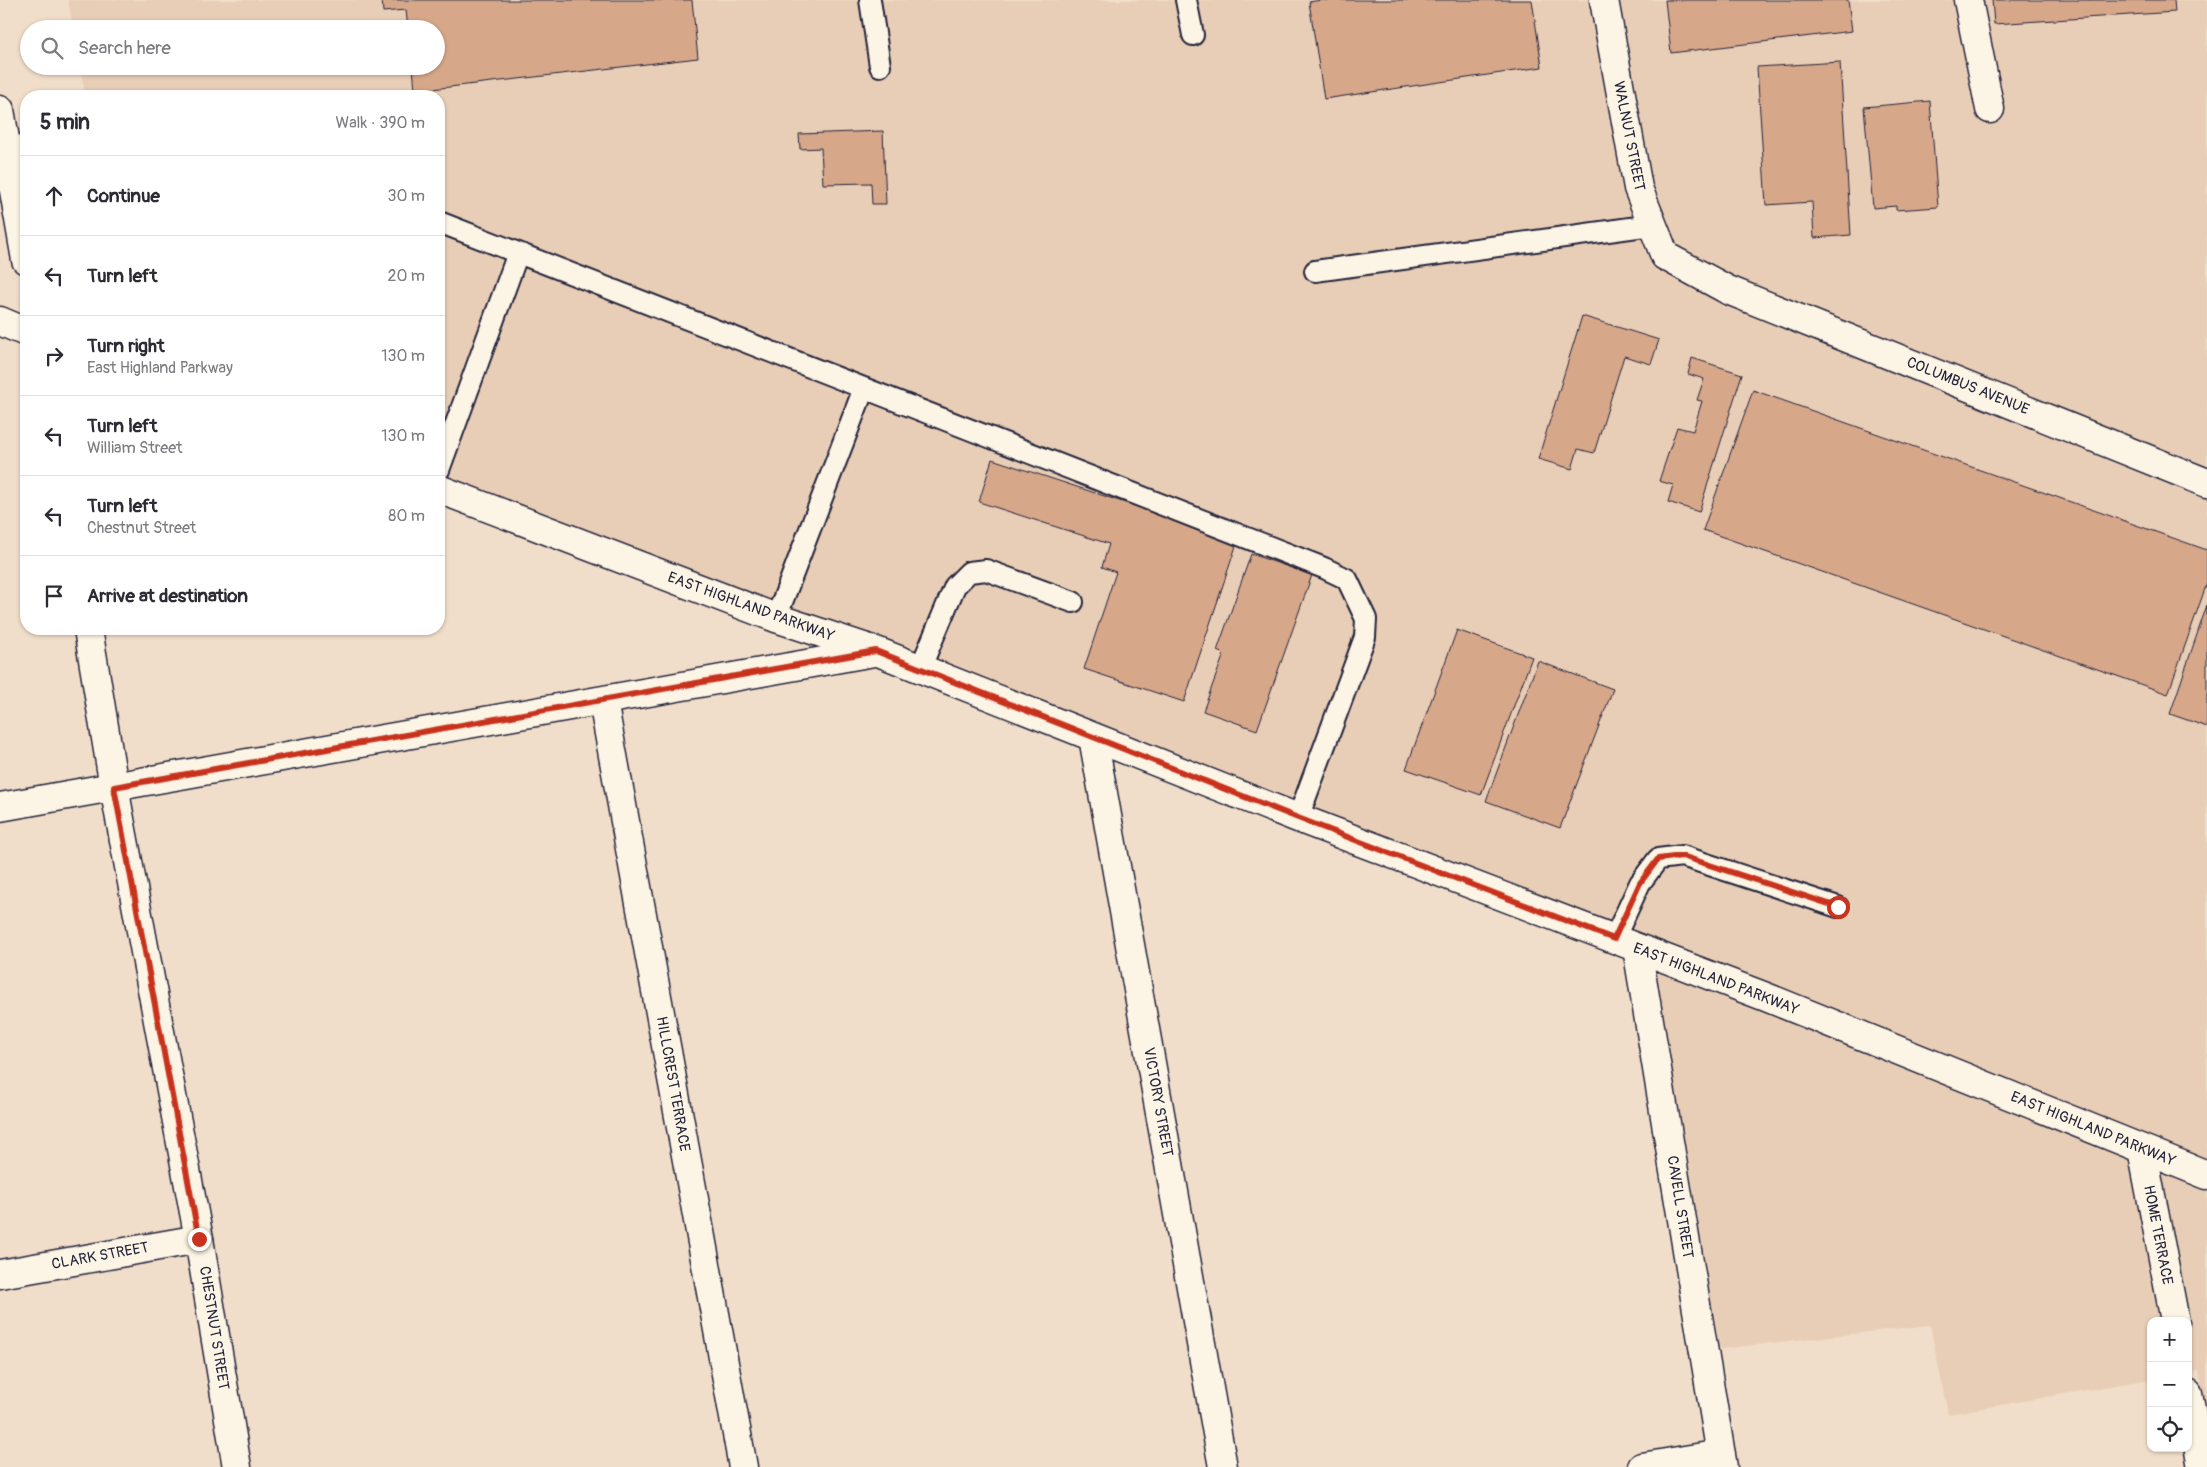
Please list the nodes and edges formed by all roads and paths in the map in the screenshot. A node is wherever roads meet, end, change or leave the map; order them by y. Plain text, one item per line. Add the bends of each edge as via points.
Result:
1 (870, 0) edge
2 (1186, 0) edge
3 (1604, 0) edge
4 (1968, 0) edge
5 (1193, 34) dead end
6 (880, 66) dead end
7 (1990, 109) dead end
8 (0, 110) edge
9 (16, 147) edge
10 (20, 192) edge
11 (445, 224) edge
12 (1652, 224) junction
13 (518, 253) junction
14 (1316, 271) dead end
15 (1728, 290) joint
16 (0, 321) edge
17 (20, 329) edge
18 (20, 341) edge
19 (0, 345) edge
20 (864, 388) junction
21 (445, 454) edge
22 (2207, 483) edge
23 (445, 491) edge
24 (1073, 602) dead end
25 (776, 618) junction
26 (89, 635) edge
27 (876, 651) junction
28 (920, 669) junction
29 (604, 701) junction
30 (1093, 737) junction
31 (114, 787) junction
32 (0, 807) edge
33 (1298, 818) junction
34 (1838, 907) dead end
35 (1626, 944) junction
36 (2142, 1149) junction
37 (2207, 1175) edge
38 (199, 1239) junction
39 (0, 1274) edge
40 (2173, 1317) edge
41 (2191, 1407) edge
42 (1722, 1461) edge
43 (237, 1467) edge
44 (743, 1467) edge
45 (1223, 1467) edge
46 (1642, 1467) edge
47 (2202, 1467) edge

1 - 6 lane
2 - 5 lane
3 - 12 street, WALNUT STREET via 1638,188
4 - 7 street
8 - 9 street
9 - 10 street
11 - 13 lane
12 - 14 lane
12 - 15 street, WALNUT STREET via 1665,256
13 - 20 lane
13 - 21 lane
15 - 22 street, COLUMBUS AVENUE
16 - 17 street
18 - 19 street
20 - 25 lane
20 - 33 lane via 1347,579 1366,619 1365,637
23 - 25 street, EAST HIGHLAND PARKWAY
24 - 28 lane via 986,570 969,572 955,586
25 - 27 street, EAST HIGHLAND PARKWAY
26 - 31 street, CHESTNUT STREET
27 - 28 street, EAST HIGHLAND PARKWAY
27 - 29 street
28 - 30 street, EAST HIGHLAND PARKWAY
29 - 31 street
29 - 44 street, HILLCREST TERRACE
30 - 33 street, EAST HIGHLAND PARKWAY
30 - 45 street, VICTORY STREET
31 - 32 street
31 - 38 street, CHESTNUT STREET
33 - 35 street, EAST HIGHLAND PARKWAY
34 - 35 lane via 1682,856 1658,859 1640,883
35 - 36 street, EAST HIGHLAND PARKWAY
35 - 42 street, CAVELL STREET
36 - 37 street, EAST HIGHLAND PARKWAY
36 - 40 street, HOME TERRACE
38 - 39 street, CLARK STREET
38 - 43 street, CHESTNUT STREET
41 - 47 street
42 - 46 street

